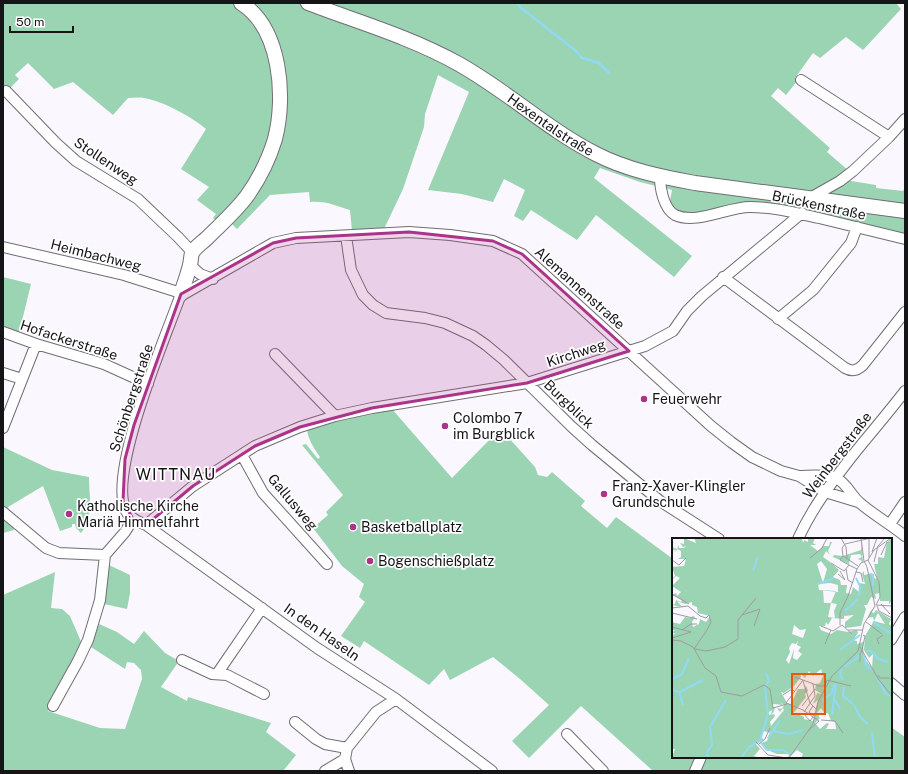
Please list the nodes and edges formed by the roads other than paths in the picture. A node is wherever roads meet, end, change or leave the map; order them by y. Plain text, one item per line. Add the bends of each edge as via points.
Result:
1 (240, 3) edge
2 (308, 3) edge
3 (801, 80) dead end
4 (6, 90) dead end
5 (905, 119) edge
6 (889, 137) junction
7 (660, 177) junction
8 (810, 198) junction
9 (905, 211) edge
10 (802, 213) junction
11 (857, 227) junction
12 (346, 236) junction
13 (905, 240) edge
14 (3, 247) edge
15 (191, 259) junction
16 (723, 277) junction
17 (213, 279) junction
18 (181, 294) junction
19 (905, 312) edge
20 (778, 319) junction
21 (3, 332) edge
22 (36, 344) junction
23 (629, 351) junction
24 (275, 354) dead end
25 (3, 373) edge
26 (22, 379) junction
27 (527, 383) junction
28 (148, 384) junction
29 (905, 391) edge
30 (335, 416) junction
31 (3, 428) edge
32 (242, 455) junction
33 (798, 476) junction
34 (836, 478) junction
35 (825, 492) junction
36 (858, 502) junction
37 (905, 502) edge
38 (3, 512) edge
39 (133, 519) junction
40 (890, 524) junction
41 (146, 525) junction
42 (905, 536) edge
43 (717, 538) edge
44 (798, 538) edge
45 (105, 555) junction
46 (327, 564) dead end
47 (262, 608) junction
48 (905, 617) edge
49 (892, 638) edge
50 (182, 660) dead end
51 (217, 674) junction
52 (892, 684) edge
53 (264, 694) dead end
54 (905, 695) edge
55 (396, 699) junction
56 (53, 706) dead end
57 (295, 722) dead end
58 (567, 734) dead end
59 (347, 748) junction
60 (701, 758) edge
61 (345, 759) junction
62 (325, 771) edge
63 (349, 771) edge
64 (492, 771) edge
65 (603, 771) edge
66 (695, 771) edge

1 - 15 main road via 257,18 267,32 276,59 280,97 275,139 262,172 246,196
2 - 7 main road, Hexentalstraße via 428,48 482,77 597,155
3 - 6 street
4 - 15 street, Stollenweg via 76,161 138,199 158,217
5 - 6 street
6 - 8 street via 853,171
7 - 8 main road, Hexentalstraße
7 - 10 street, Brückenstraße via 662,196 666,205 674,214 687,219 733,208 749,207
8 - 9 main road, Hexentalstraße
10 - 11 street, Brückenstraße
10 - 16 street, Kirchweg
11 - 13 street, Brückenstraße
11 - 20 street via 851,243 813,290
12 - 17 street, Alemannenstraße via 296,238 273,242
12 - 23 street, Alemannenstraße via 409,232 493,242 522,254
12 - 27 street, Burgblick via 351,270 363,295 374,306 386,313 445,323 473,336 504,360
14 - 18 street, Heimbachweg via 124,275
15 - 17 street via 200,274
15 - 18 main road
16 - 20 street
16 - 23 street, Kirchweg via 687,312 673,331 645,346
17 - 18 street, Alemannenstraße
18 - 28 street, Schönbergstraße
19 - 20 street via 863,365 852,371
21 - 22 street, Hofackerstraße
22 - 26 street
22 - 28 street, Hofackerstraße via 104,364
23 - 27 street, Kirchweg
23 - 33 street, Alemannenstraße via 731,442 752,457
24 - 30 street
25 - 26 street
26 - 31 street
27 - 30 street, Kirchweg
27 - 43 street, Burgblick via 587,440 660,501
28 - 39 street, Schönbergstraße via 125,459 123,501
29 - 34 street, Weinbergstraße
30 - 32 street, Kirchweg via 262,442
32 - 41 street, Kirchweg via 193,486
32 - 46 street, Gallusweg via 263,493
33 - 34 street, Alemannenstraße
33 - 35 street, Alemannenstraße
34 - 35 street, Weinbergstraße
34 - 36 street, Alemannenstraße
35 - 36 street, Alemannenstraße
35 - 44 street, Weinbergstraße
36 - 40 street, Alemannenstraße
37 - 40 street
38 - 45 street via 46,548 59,553
39 - 41 street, In den Haseln
39 - 45 street
40 - 42 street, Alemannenstraße
41 - 47 street, In den Haseln
45 - 56 street via 100,600 88,640
47 - 51 street
47 - 55 street, In den Haseln via 317,648
48 - 49 street
50 - 51 street
51 - 53 street via 227,675
52 - 54 street
55 - 59 street via 376,712
55 - 64 street, In den Haseln
57 - 59 street via 325,744
58 - 65 street
59 - 61 street
60 - 66 street
61 - 62 street
61 - 63 street

